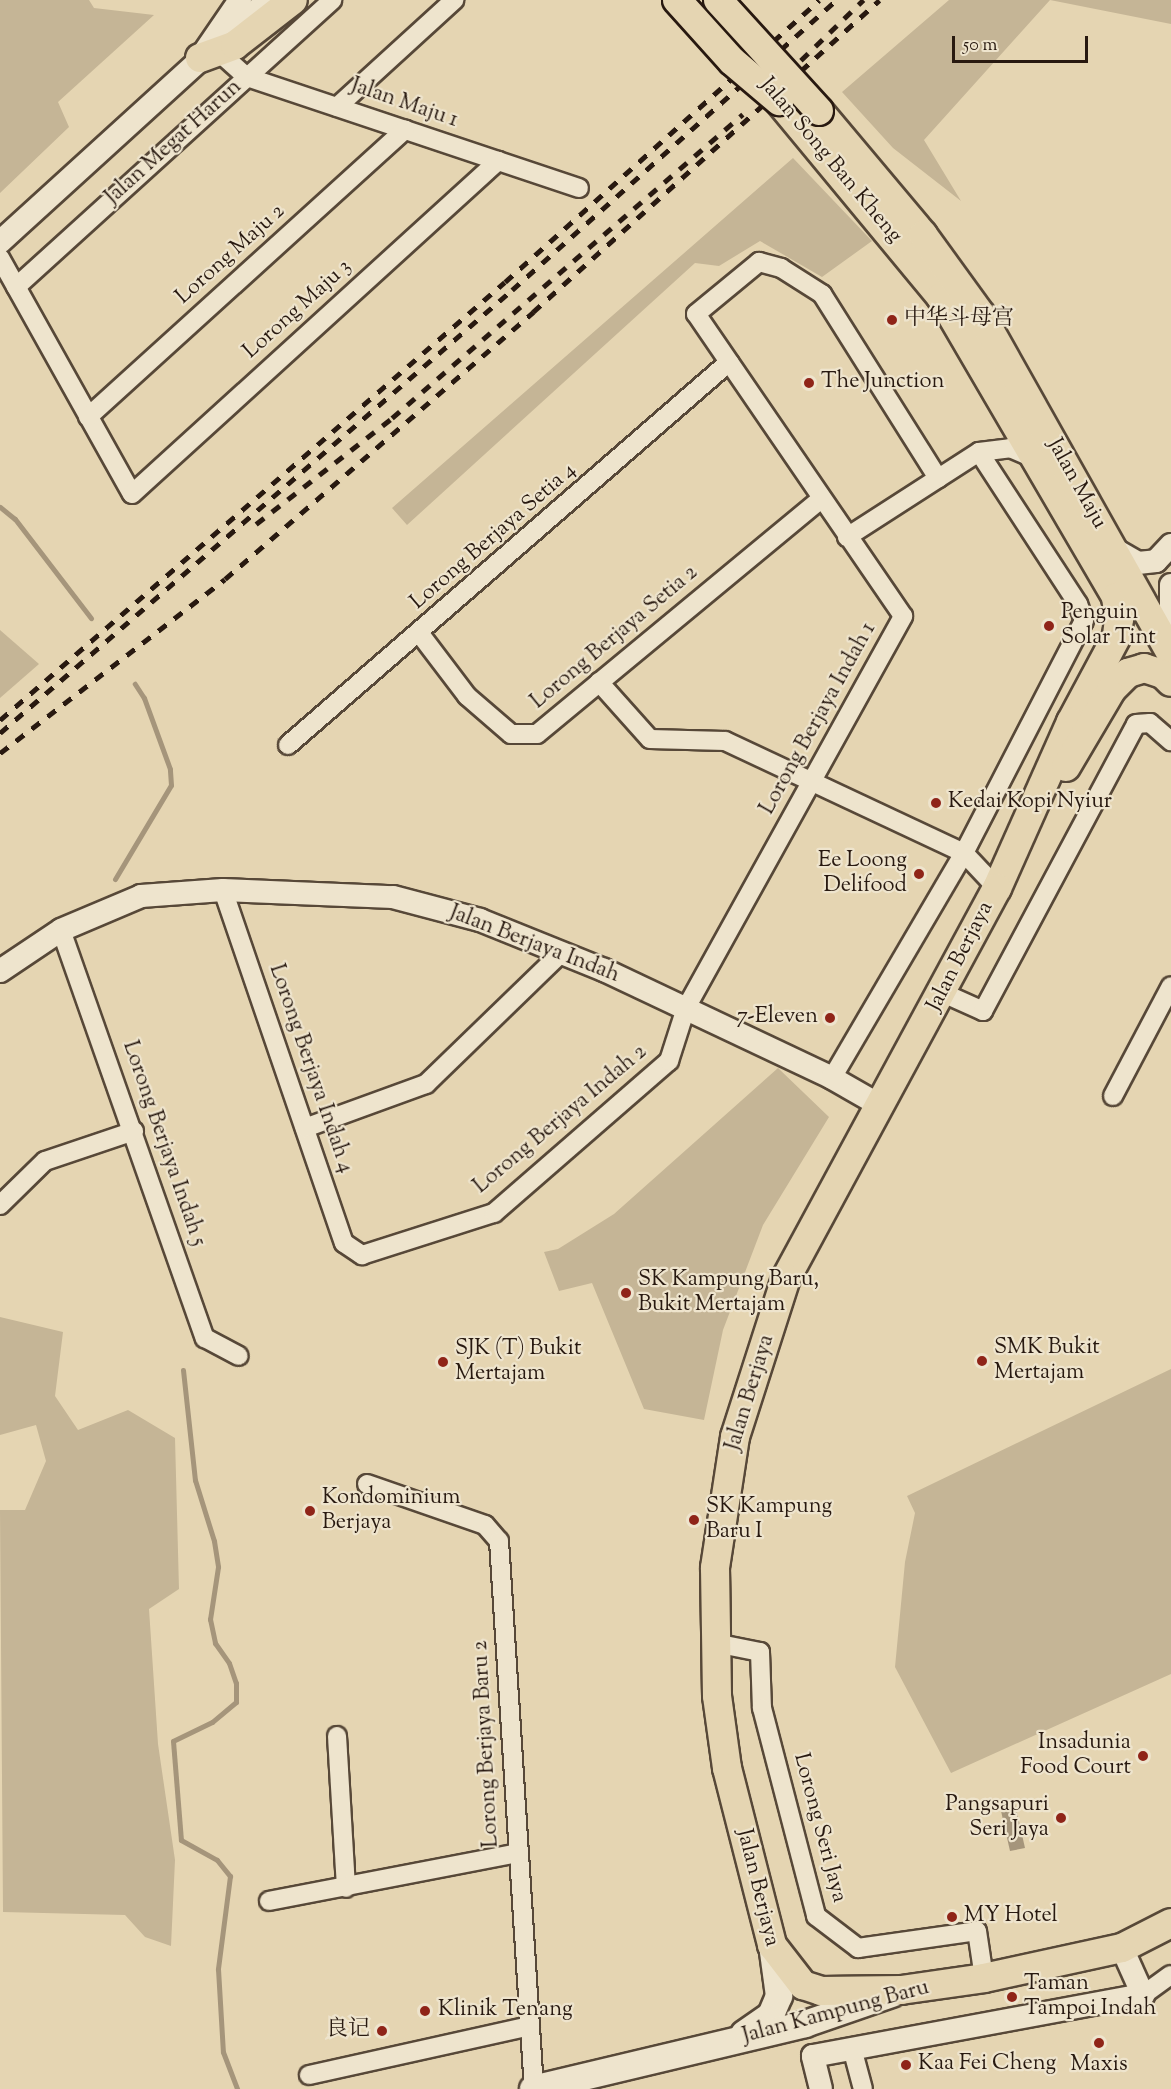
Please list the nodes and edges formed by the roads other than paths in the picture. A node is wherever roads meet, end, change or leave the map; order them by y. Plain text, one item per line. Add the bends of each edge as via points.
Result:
1 (240, 0) edge
2 (269, 0) edge
3 (293, 0) edge
4 (332, 0) edge
5 (454, 0) edge
6 (677, 0) edge
7 (694, 0) edge
8 (718, 0) edge
9 (210, 56) junction
10 (247, 76) junction
11 (779, 101) junction
12 (337, 107) junction
13 (405, 130) junction
14 (498, 161) junction
15 (579, 188) dead end
16 (0, 242) edge
17 (0, 258) edge
18 (16, 287) junction
19 (970, 321) junction
20 (729, 362) junction
21 (88, 417) junction
22 (979, 453) junction
23 (1036, 459) junction
24 (938, 478) junction
25 (820, 499) junction
26 (847, 537) junction
27 (1171, 545) edge
28 (1112, 548) junction
29 (1171, 585) edge
30 (1119, 619) joint
31 (420, 634) junction
32 (1171, 635) edge
33 (1171, 652) edge
34 (599, 681) junction
35 (1171, 682) edge
36 (1171, 741) edge
37 (288, 745) dead end
38 (812, 781) junction
39 (1025, 829) junction
40 (964, 853) junction
41 (997, 888) junction
42 (222, 890) junction
43 (61, 930) junction
44 (561, 953) junction
45 (0, 971) edge
46 (1171, 986) edge
47 (943, 993) junction
48 (686, 1008) junction
49 (832, 1078) junction
50 (1113, 1096) dead end
51 (881, 1106) junction
52 (305, 1128) junction
53 (134, 1131) junction
54 (0, 1205) edge
55 (362, 1255) joint
56 (239, 1356) dead end
57 (367, 1484) dead end
58 (715, 1642) junction
59 (337, 1736) dead end
60 (518, 1853) junction
61 (346, 1888) junction
62 (269, 1901) dead end
63 (1171, 1923) edge
64 (772, 1945) junction
65 (1122, 1948) junction
66 (1171, 1975) edge
67 (984, 1978) junction
68 (901, 1990) junction
69 (1143, 1995) junction
70 (530, 2026) junction
71 (734, 2041) junction
72 (852, 2048) junction
73 (309, 2075) dead end
74 (533, 2089) edge
75 (821, 2089) edge
76 (863, 2089) edge

1 - 9 street, Jalan Megat Harun
2 - 9 street, Jalan Megat Harun
3 - 9 main road
4 - 10 street, Jalan Megat Harun
5 - 12 street
6 - 11 main road, bridge via 732,61
7 - 11 main road, Jalan Song Ban Kheng, bridge
8 - 19 main road, Jalan Song Ban Kheng, bridge via 894,199
9 - 10 street, Jalan Maju 1
9 - 16 street, Jalan Megat Harun
10 - 12 street, Jalan Maju 1
10 - 18 street, Jalan Megat Harun
11 - 19 main road, Jalan Song Ban Kheng via 920,268
12 - 13 street, Jalan Maju 1
13 - 14 street, Jalan Maju 1
13 - 21 street, Lorong Maju 2
14 - 15 street, Jalan Maju 1
14 - 21 street, Lorong Maju 3 via 132,495
17 - 18 street
18 - 21 street
19 - 23 main road, Jalan Maju
19 - 28 main road, Jalan Maju
20 - 24 street, Lorong Berjaya Indah 1 via 696,314 759,262 781,268 822,294
20 - 25 street, Lorong Berjaya Indah 1
20 - 31 street, Lorong Berjaya Setia 4
22 - 23 street via 1011,448
22 - 24 street
22 - 40 street, Jalan Berjaya via 1078,604 1084,621
23 - 30 main road, Jalan Maju via 1116,597
24 - 26 street
25 - 26 street, Lorong Berjaya Indah 1
25 - 34 street, Lorong Berjaya Setia 2
26 - 38 street, Lorong Berjaya Indah 1 via 903,616
27 - 28 street via 1156,561 1138,563
28 - 33 main road, Jalan Maju
29 - 32 street
30 - 39 main road, Jalan Berjaya via 1117,636 1071,722
31 - 34 street, Lorong Berjaya Setia 2 via 467,696 511,734 537,734
31 - 37 street, Lorong Berjaya Setia 4
34 - 38 street via 650,739 725,741
35 - 39 main road via 1163,674 1144,668 1128,673 1112,689
36 - 47 street via 1150,723 1136,724 983,1011
38 - 40 street
38 - 48 street, Lorong Berjaya Indah 1
39 - 41 main road, Jalan Berjaya
40 - 41 street
40 - 49 street, Jalan Berjaya
41 - 47 main road, Jalan Berjaya
42 - 43 street, Jalan Berjaya Indah via 141,896
42 - 44 street, Jalan Berjaya Indah via 393,897 480,920
42 - 52 street, Lorong Berjaya Indah 4
43 - 45 street, Jalan Berjaya Indah
43 - 53 street, Lorong Berjaya Indah 5
44 - 48 street, Jalan Berjaya Indah
44 - 52 street via 426,1084
46 - 50 street
47 - 51 main road, Jalan Berjaya
48 - 49 street, Jalan Berjaya Indah
48 - 55 street, Lorong Berjaya Indah 2 via 669,1061 494,1213
49 - 51 street, Jalan Berjaya Indah
51 - 58 main road, Jalan Berjaya via 819,1212 786,1278 735,1437 715,1568
52 - 55 street, Lorong Berjaya Indah 4 via 344,1243
53 - 54 street via 45,1161
53 - 56 street, Lorong Berjaya Indah 5 via 205,1338
57 - 60 street, Lorong Berjaya Baru 2 via 484,1525 499,1541
58 - 64 main road, Jalan Berjaya via 717,1696 727,1768
58 - 67 street, Lorong Seri Jaya via 760,1652 762,1708 816,1916 858,1948 977,1931
59 - 61 street
60 - 61 street
60 - 70 street, Lorong Berjaya Baru 2
61 - 62 street
63 - 65 main road, Jalan Kampung Baru
64 - 68 main road via 803,1985 821,1991
64 - 71 main road, Jalan Berjaya via 779,1996 771,2015
65 - 67 main road, Jalan Kampung Baru
65 - 69 street
66 - 69 street, Jalan Kampung Baru
67 - 68 main road, Jalan Kampung Baru
68 - 71 main road, Jalan Kampung Baru via 805,2024
69 - 72 street, Jalan Kampung Baru
70 - 73 street
70 - 74 street, Lorong Berjaya Baru 2
71 - 74 main road, Jalan Kampung Baru
72 - 75 street, Jalan Kampung Baru via 813,2056
72 - 76 street

